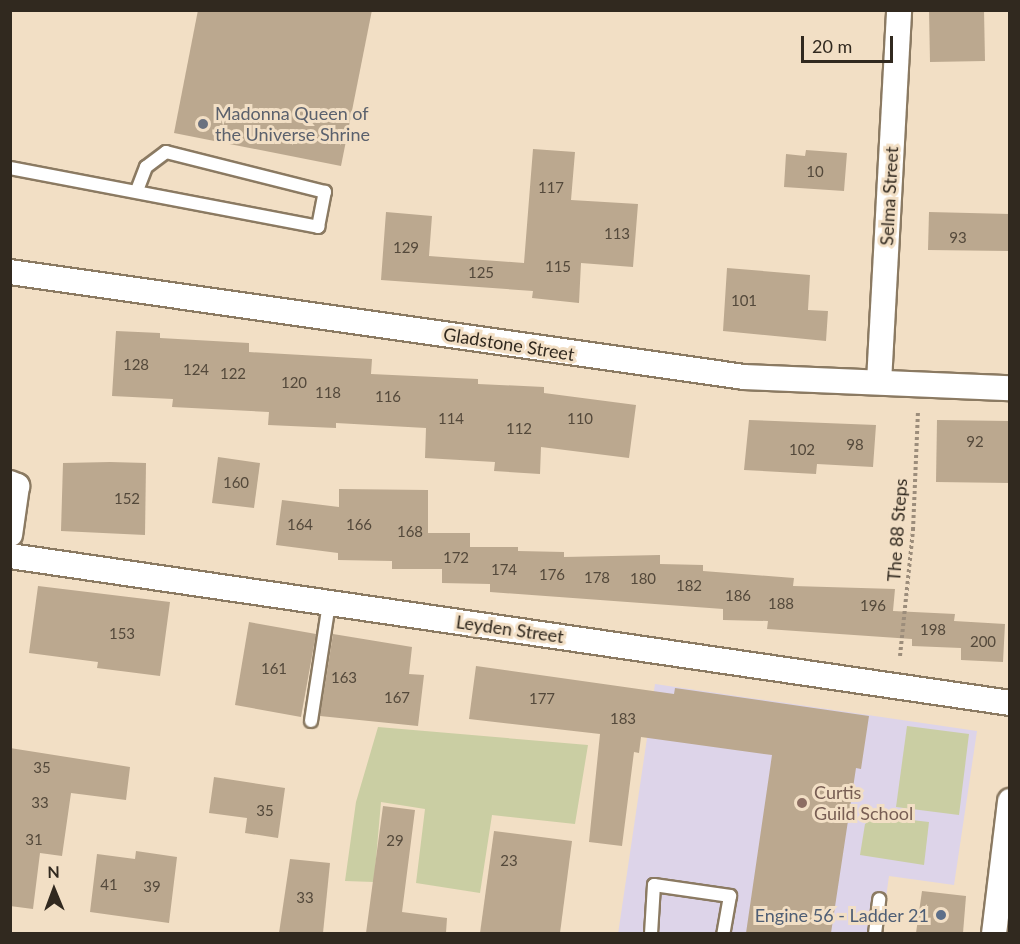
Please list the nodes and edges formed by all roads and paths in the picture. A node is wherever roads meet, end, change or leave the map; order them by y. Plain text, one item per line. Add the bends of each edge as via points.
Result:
1 (899, 10) edge
2 (10, 168) edge
3 (137, 191) junction
4 (10, 272) edge
5 (879, 382) junction
6 (1010, 388) edge
7 (918, 406) dead end
8 (10, 483) edge
9 (10, 536) edge
10 (10, 556) edge
11 (329, 603) junction
12 (900, 656) dead end
13 (1010, 703) edge
14 (310, 721) dead end
15 (1010, 801) edge
16 (879, 899) dead end
17 (651, 933) edge
18 (723, 933) edge
19 (874, 933) edge
20 (994, 933) edge

1 - 5 street, Selma Street
2 - 3 lane
3 - 3 lane via 318,226 325,192 166,152 146,167
4 - 5 street, Gladstone Street via 744,377
5 - 6 street, Gladstone Street
7 - 12 path, The 88 Steps via 913,530
8 - 9 street via 17,486
10 - 11 street, Leyden Street
11 - 13 street, Leyden Street
11 - 14 lane
15 - 20 street
16 - 19 lane
17 - 18 lane via 654,885 730,896

